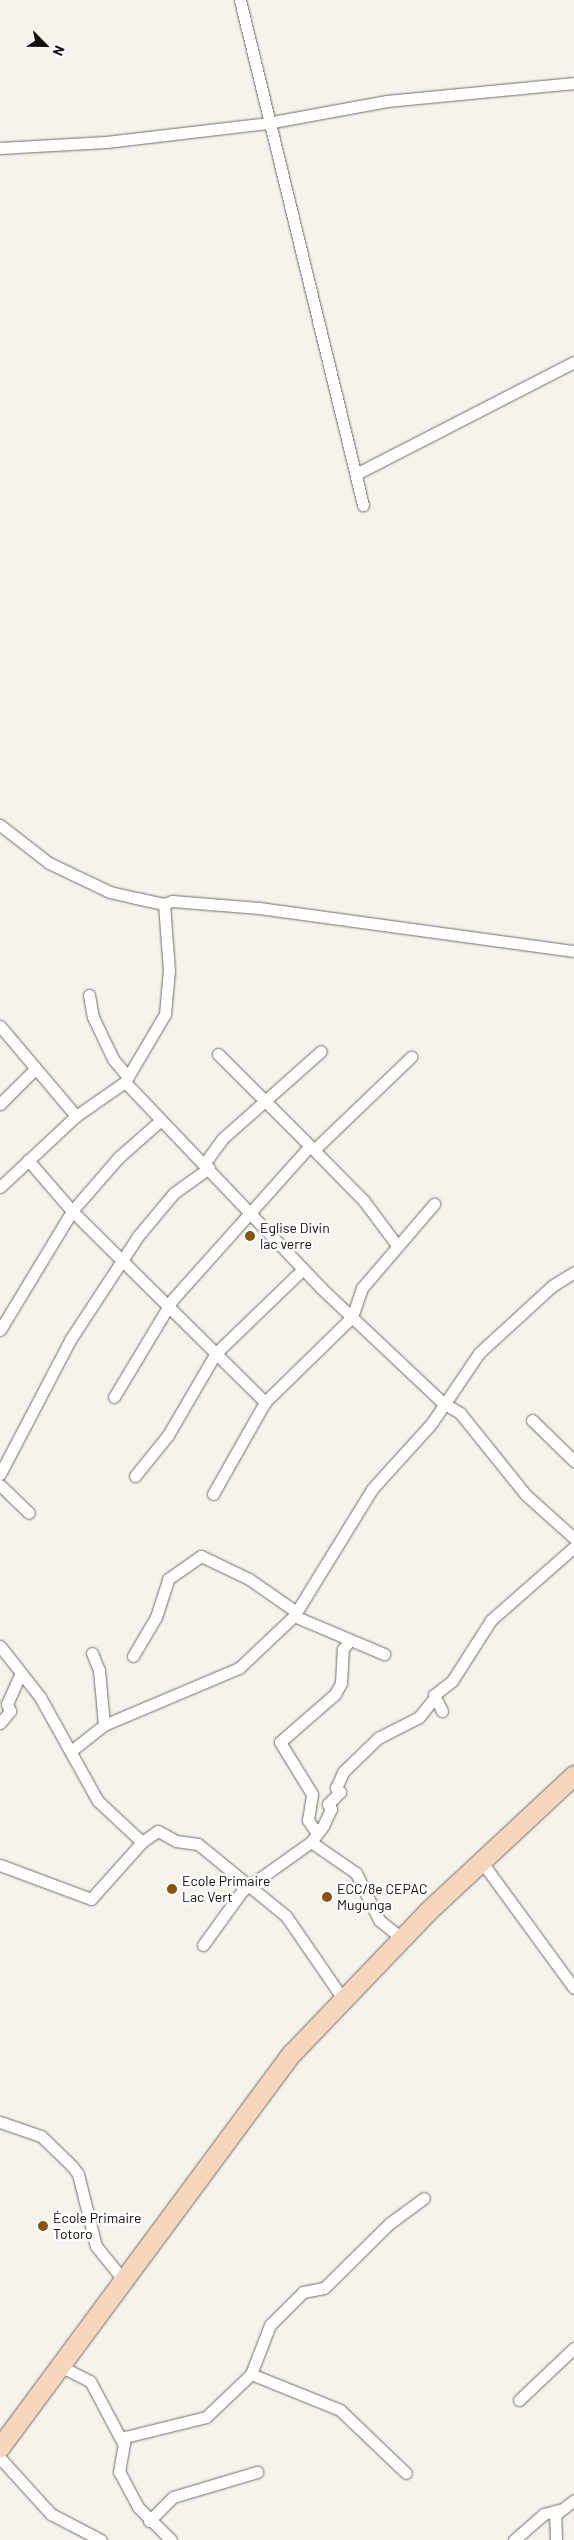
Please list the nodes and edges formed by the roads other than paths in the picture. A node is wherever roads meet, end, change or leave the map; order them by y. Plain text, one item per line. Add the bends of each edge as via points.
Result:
1 (243, 1) edge
2 (574, 83) edge
3 (267, 123) junction
4 (0, 148) edge
5 (574, 362) edge
6 (356, 474) junction
7 (363, 505) dead end
8 (0, 825) edge
9 (164, 904) junction
10 (574, 951) edge
11 (89, 995) dead end
12 (0, 1026) edge
13 (321, 1051) dead end
14 (218, 1054) dead end
15 (411, 1058) dead end
16 (34, 1070) junction
17 (126, 1079) junction
18 (264, 1100) junction
19 (0, 1104) edge
20 (76, 1116) junction
21 (160, 1121) junction
22 (313, 1147) junction
23 (28, 1160) junction
24 (207, 1166) junction
25 (0, 1187) edge
26 (434, 1204) dead end
27 (72, 1211) junction
28 (248, 1212) junction
29 (396, 1244) junction
30 (123, 1259) junction
31 (303, 1269) junction
32 (574, 1272) edge
33 (168, 1306) junction
34 (352, 1317) junction
35 (0, 1330) edge
36 (216, 1354) junction
37 (114, 1397) dead end
38 (265, 1402) junction
39 (444, 1403) junction
40 (532, 1420) dead end
41 (574, 1461) edge
42 (0, 1474) edge
43 (135, 1476) dead end
44 (0, 1485) edge
45 (213, 1494) dead end
46 (28, 1513) dead end
47 (574, 1538) edge
48 (574, 1547) edge
49 (294, 1614) junction
50 (349, 1641) junction
51 (0, 1646) edge
52 (92, 1653) dead end
53 (384, 1654) dead end
54 (133, 1656) dead end
55 (21, 1673) junction
56 (434, 1700) junction
57 (442, 1712) dead end
58 (0, 1723) edge
59 (104, 1725) junction
60 (71, 1751) junction
61 (574, 1776) edge
62 (314, 1837) junction
63 (142, 1842) junction
64 (481, 1860) junction
65 (0, 1864) edge
66 (252, 1888) junction
67 (401, 1938) junction
68 (203, 1945) dead end
69 (574, 1988) edge
70 (344, 1999) junction
71 (0, 2122) edge
72 (424, 2198) dead end
73 (125, 2282) junction
74 (574, 2348) edge
75 (62, 2367) junction
76 (251, 2374) junction
77 (519, 2400) dead end
78 (123, 2443) junction
79 (0, 2447) edge
80 (0, 2458) edge
81 (257, 2472) dead end
82 (406, 2473) dead end
83 (574, 2500) edge
84 (559, 2510) junction
85 (149, 2521) junction
86 (101, 2540) edge
87 (171, 2540) edge
88 (514, 2540) edge
89 (556, 2540) edge

1 - 3 street
2 - 3 street via 387,101
3 - 4 street via 106,142
3 - 6 street
5 - 6 street
6 - 7 street
8 - 9 street via 20,845 84,881
9 - 10 street via 172,901 259,908
9 - 17 street via 169,970 165,1014
11 - 17 street via 93,1017
12 - 16 street
13 - 18 street
14 - 18 street
15 - 22 street
16 - 19 street
16 - 20 street
17 - 20 street
17 - 21 street
18 - 22 street
18 - 24 street via 222,1139
20 - 23 street
21 - 24 street
21 - 27 street via 119,1157
22 - 28 street
22 - 29 street
23 - 25 street
23 - 27 street
24 - 28 street
24 - 30 street via 174,1192
26 - 29 street
27 - 30 street
27 - 35 street
28 - 31 street
28 - 33 street
29 - 34 street via 362,1288
30 - 33 street
30 - 42 street via 70,1340
31 - 34 street
31 - 36 street
32 - 39 street via 552,1286 479,1353
33 - 36 street
33 - 37 street
34 - 38 street
34 - 39 street
36 - 38 street
36 - 43 street via 168,1435
38 - 45 street
39 - 47 street via 460,1413 526,1495
39 - 49 street via 372,1489
40 - 41 street
44 - 46 street
48 - 56 street via 502,1608 452,1681
49 - 50 street
49 - 54 street via 249,1579 201,1556 168,1579 156,1617
49 - 59 street via 239,1668
50 - 53 street
50 - 62 street via 343,1649 340,1683 335,1694 280,1742 312,1794 308,1820
51 - 55 street
52 - 59 street via 99,1670
55 - 58 street via 6,1704 10,1711
55 - 60 street
56 - 57 street
56 - 62 street via 420,1717 378,1738 343,1772 336,1788 340,1792 328,1804 331,1809
59 - 60 street
60 - 63 street via 98,1801
61 - 64 highway
62 - 66 street via 272,1867
62 - 67 street via 356,1873 378,1920
63 - 65 street via 91,1899
63 - 66 street via 158,1831 176,1841 198,1844
64 - 67 highway
64 - 69 street
66 - 68 street via 242,1891
66 - 70 street via 286,1916
67 - 70 highway
70 - 73 highway via 240,2117 224,2147
71 - 73 street via 41,2136 72,2166 78,2174 96,2246
72 - 76 street via 390,2223 324,2288 303,2292 270,2325
73 - 75 highway
74 - 77 street
75 - 78 street via 90,2381
75 - 79 highway
76 - 78 street via 206,2417 131,2435
76 - 82 street via 268,2385 302,2391 340,2410
78 - 85 street via 119,2472
80 - 86 street via 51,2514
81 - 85 street via 173,2497
83 - 84 street
84 - 88 street via 544,2514
84 - 89 street
85 - 87 street

